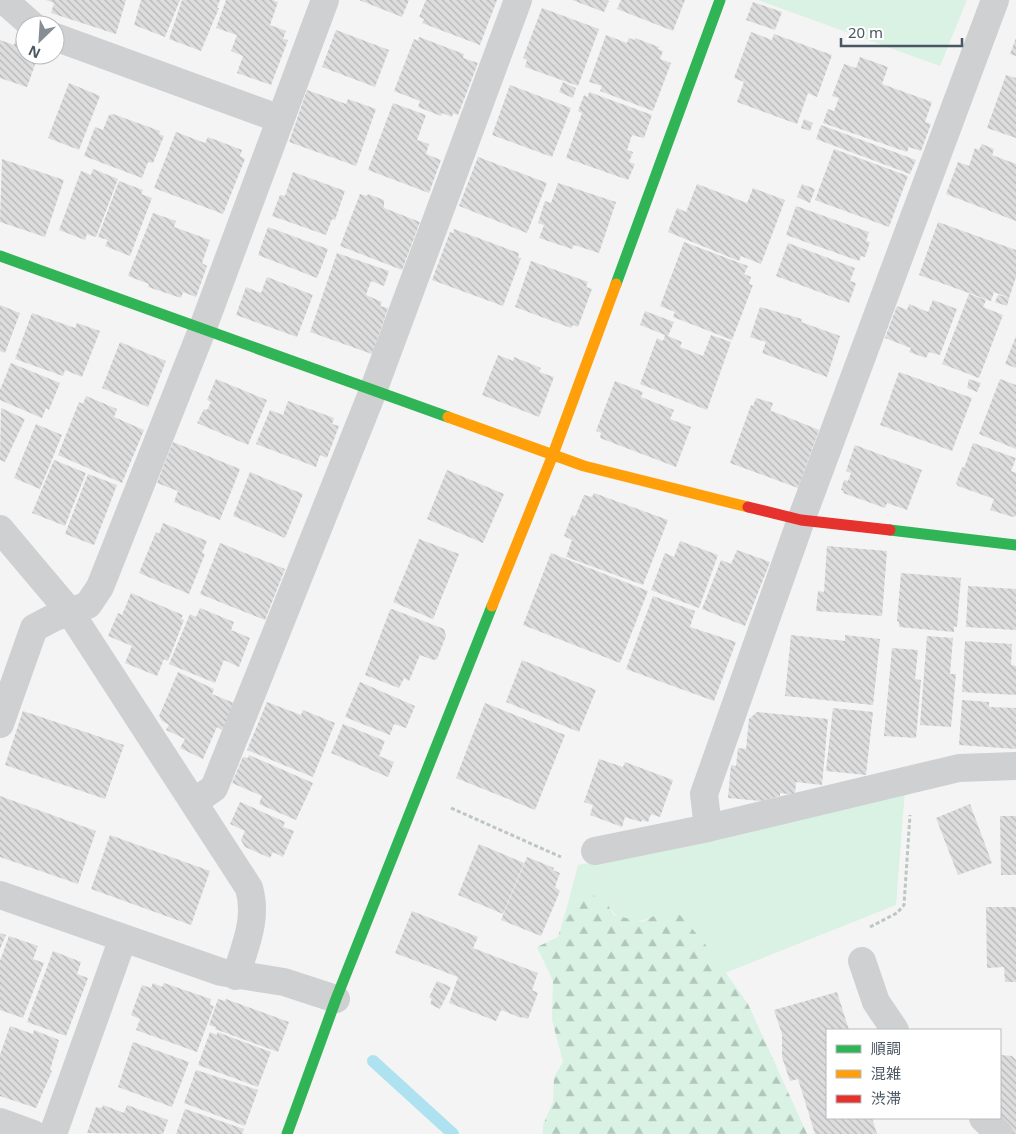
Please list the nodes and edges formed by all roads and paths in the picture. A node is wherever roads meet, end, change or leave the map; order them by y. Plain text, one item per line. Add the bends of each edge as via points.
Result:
1 (324, 0) edge
2 (518, 0) edge
3 (720, 0) edge
4 (995, 0) edge
5 (6, 5) edge
6 (19, 15) edge
7 (65, 40) edge
8 (280, 119) junction
9 (0, 256) edge
10 (202, 330) junction
11 (373, 391) junction
12 (552, 457) junction
13 (801, 520) junction
14 (0, 529) edge
15 (1016, 545) edge
16 (70, 612) junction
17 (0, 724) edge
18 (1016, 766) edge
19 (194, 802) junction
20 (443, 804) dead end
21 (911, 811) dead end
22 (708, 828) junction
23 (595, 851) dead end
24 (560, 857) dead end
25 (0, 895) edge
26 (897, 913) dead end
27 (123, 938) junction
28 (862, 961) dead end
29 (236, 976) junction
30 (336, 999) junction
31 (893, 1029) edge
32 (984, 1119) edge
33 (0, 1122) edge
34 (33, 1134) edge
35 (53, 1134) edge
36 (288, 1134) edge
37 (999, 1134) edge

1 - 8 street
2 - 11 street
3 - 12 street
4 - 13 street
5 - 6 street
7 - 8 street
8 - 10 street
9 - 10 street
10 - 11 street
10 - 16 street via 100,586 88,605
11 - 12 street
11 - 19 street via 214,788
12 - 13 street
12 - 30 street
13 - 15 street
13 - 22 street via 704,794
14 - 16 street
16 - 17 street via 34,628
16 - 19 street
18 - 22 street via 959,768
19 - 29 street via 249,888 251,927
20 - 24 path
21 - 26 path via 904,906
22 - 23 street
25 - 27 street
27 - 29 street
27 - 35 street
28 - 31 street via 876,1002
29 - 30 street via 284,982
30 - 36 street
32 - 37 street
33 - 34 street

